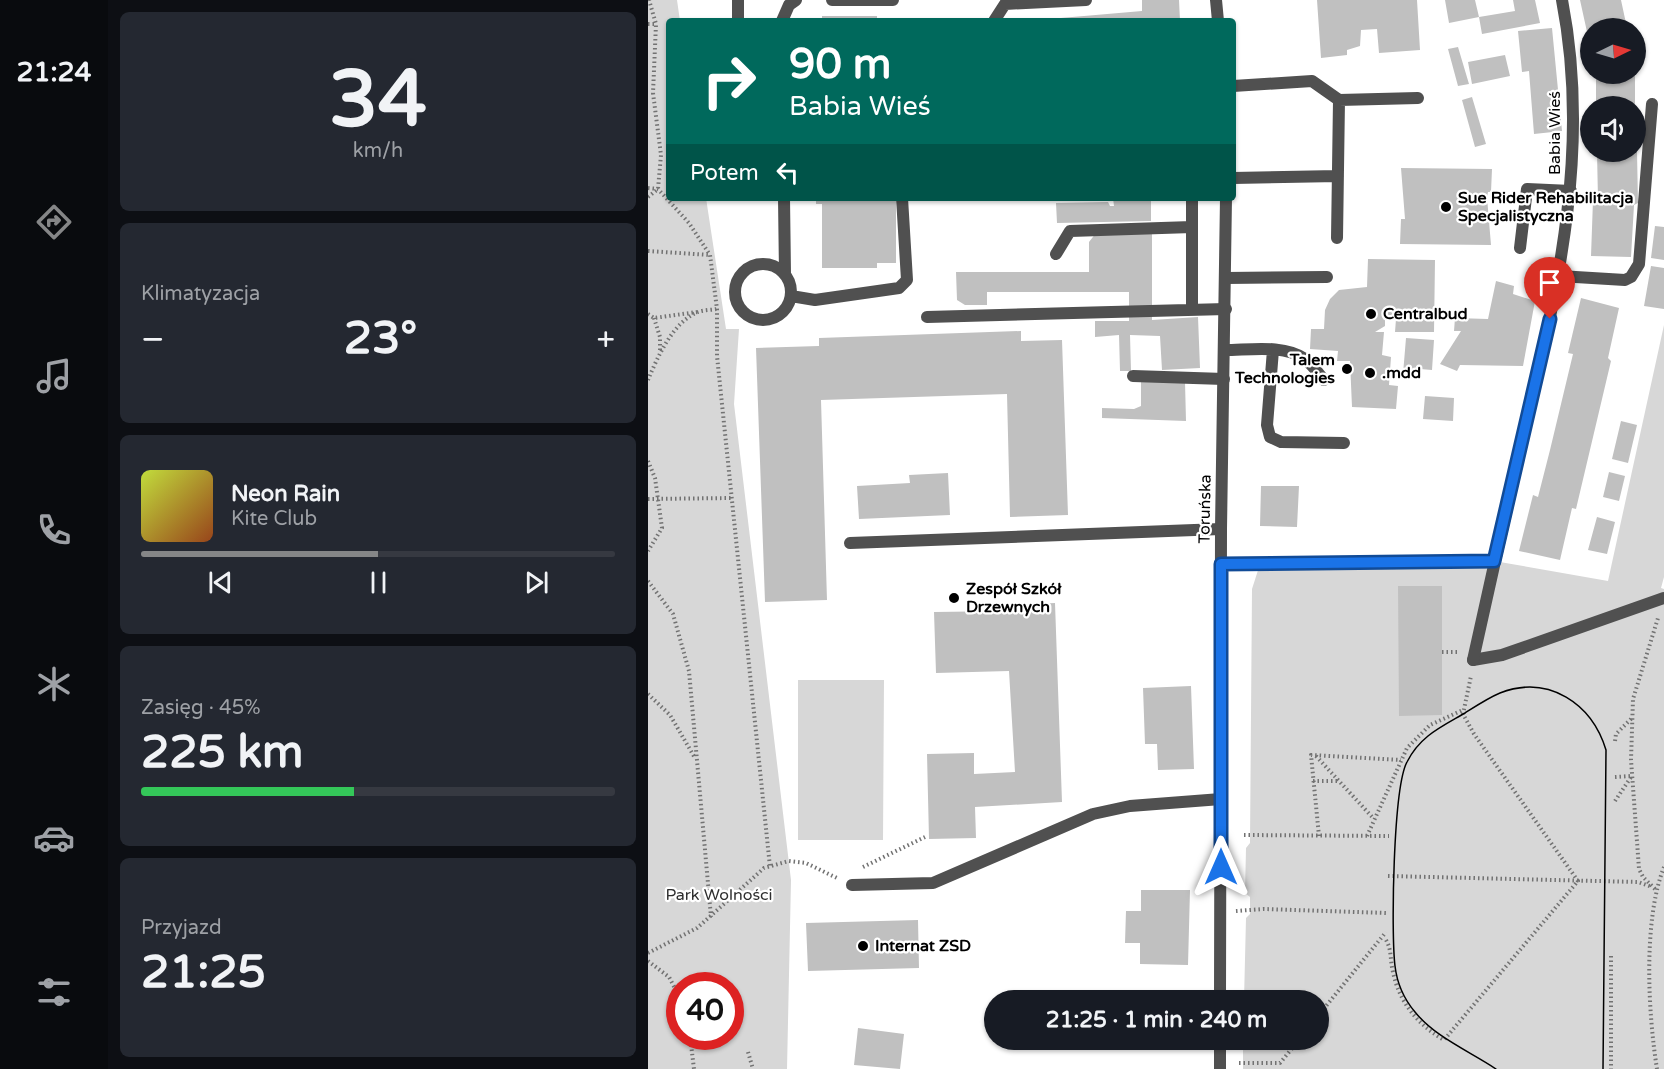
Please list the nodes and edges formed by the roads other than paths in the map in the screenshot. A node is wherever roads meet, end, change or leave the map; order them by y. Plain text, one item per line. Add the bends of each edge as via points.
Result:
1 (738, 0) edge
2 (796, 0) edge
3 (832, 0) edge
4 (893, 0) edge
5 (1086, 0) edge
6 (1216, 0) edge
7 (1562, 0) edge
8 (738, 18) edge
9 (783, 18) edge
10 (996, 18) edge
11 (1218, 18) edge
12 (1236, 86) edge
13 (1418, 98) dead end
14 (1340, 100) junction
15 (1652, 104) dead end
16 (1338, 176) junction
17 (1236, 178) edge
18 (1571, 191) junction
19 (784, 201) edge
20 (902, 201) edge
21 (1192, 201) edge
22 (1226, 201) edge
23 (1192, 227) junction
24 (1337, 238) dead end
25 (1520, 248) dead end
26 (1056, 254) dead end
27 (785, 274) junction
28 (1559, 276) junction
29 (1327, 277) dead end
30 (1226, 278) junction
31 (791, 296) junction
32 (1226, 309) junction
33 (1192, 310) junction
34 (927, 317) dead end
35 (1225, 350) junction
36 (1273, 350) junction
37 (1133, 376) dead end
38 (1224, 379) junction
39 (1324, 380) dead end
40 (1344, 443) dead end
41 (1221, 529) junction
42 (850, 543) dead end
43 (1494, 561) junction
44 (1221, 564) junction
45 (1664, 598) edge
46 (1221, 799) junction
47 (850, 880) road end
48 (1220, 990) edge
49 (1220, 1050) edge
50 (1220, 1069) edge

1 - 8 street
2 - 9 street
3 - 4 street
5 - 10 street via 1005,4
6 - 11 street
7 - 18 street, Babia Wieś via 1571,77
12 - 14 street via 1312,81
13 - 14 street
14 - 16 street
15 - 28 street via 1646,202 1636,271 1625,280
16 - 17 street
16 - 24 street
18 - 25 street via 1527,189
18 - 28 street, Babia Wieś
19 - 27 street
20 - 31 street via 907,280 899,288 815,300
21 - 23 street
22 - 30 street, Toruńska
23 - 26 street via 1070,231
23 - 33 street
27 - 31 street
27 - 31 street via 769,264 750,267 737,281 735,299 747,315 765,320 782,313
28 - 43 street, Babia Wieś
29 - 30 street
30 - 32 street, Toruńska
32 - 33 street
32 - 35 street, Toruńska
33 - 34 street
35 - 36 street
35 - 38 street, Toruńska
36 - 39 street via 1292,352 1305,359
36 - 40 street via 1267,425 1270,437 1281,442
37 - 38 street
38 - 41 street, Toruńska
41 - 42 street
41 - 44 street, Toruńska
43 - 44 street
43 - 45 street, Babia Wieś via 1473,660 1502,655
44 - 46 street, Toruńska
46 - 47 street via 1130,806 1093,814 933,883
46 - 48 street, Toruńska
49 - 50 street

